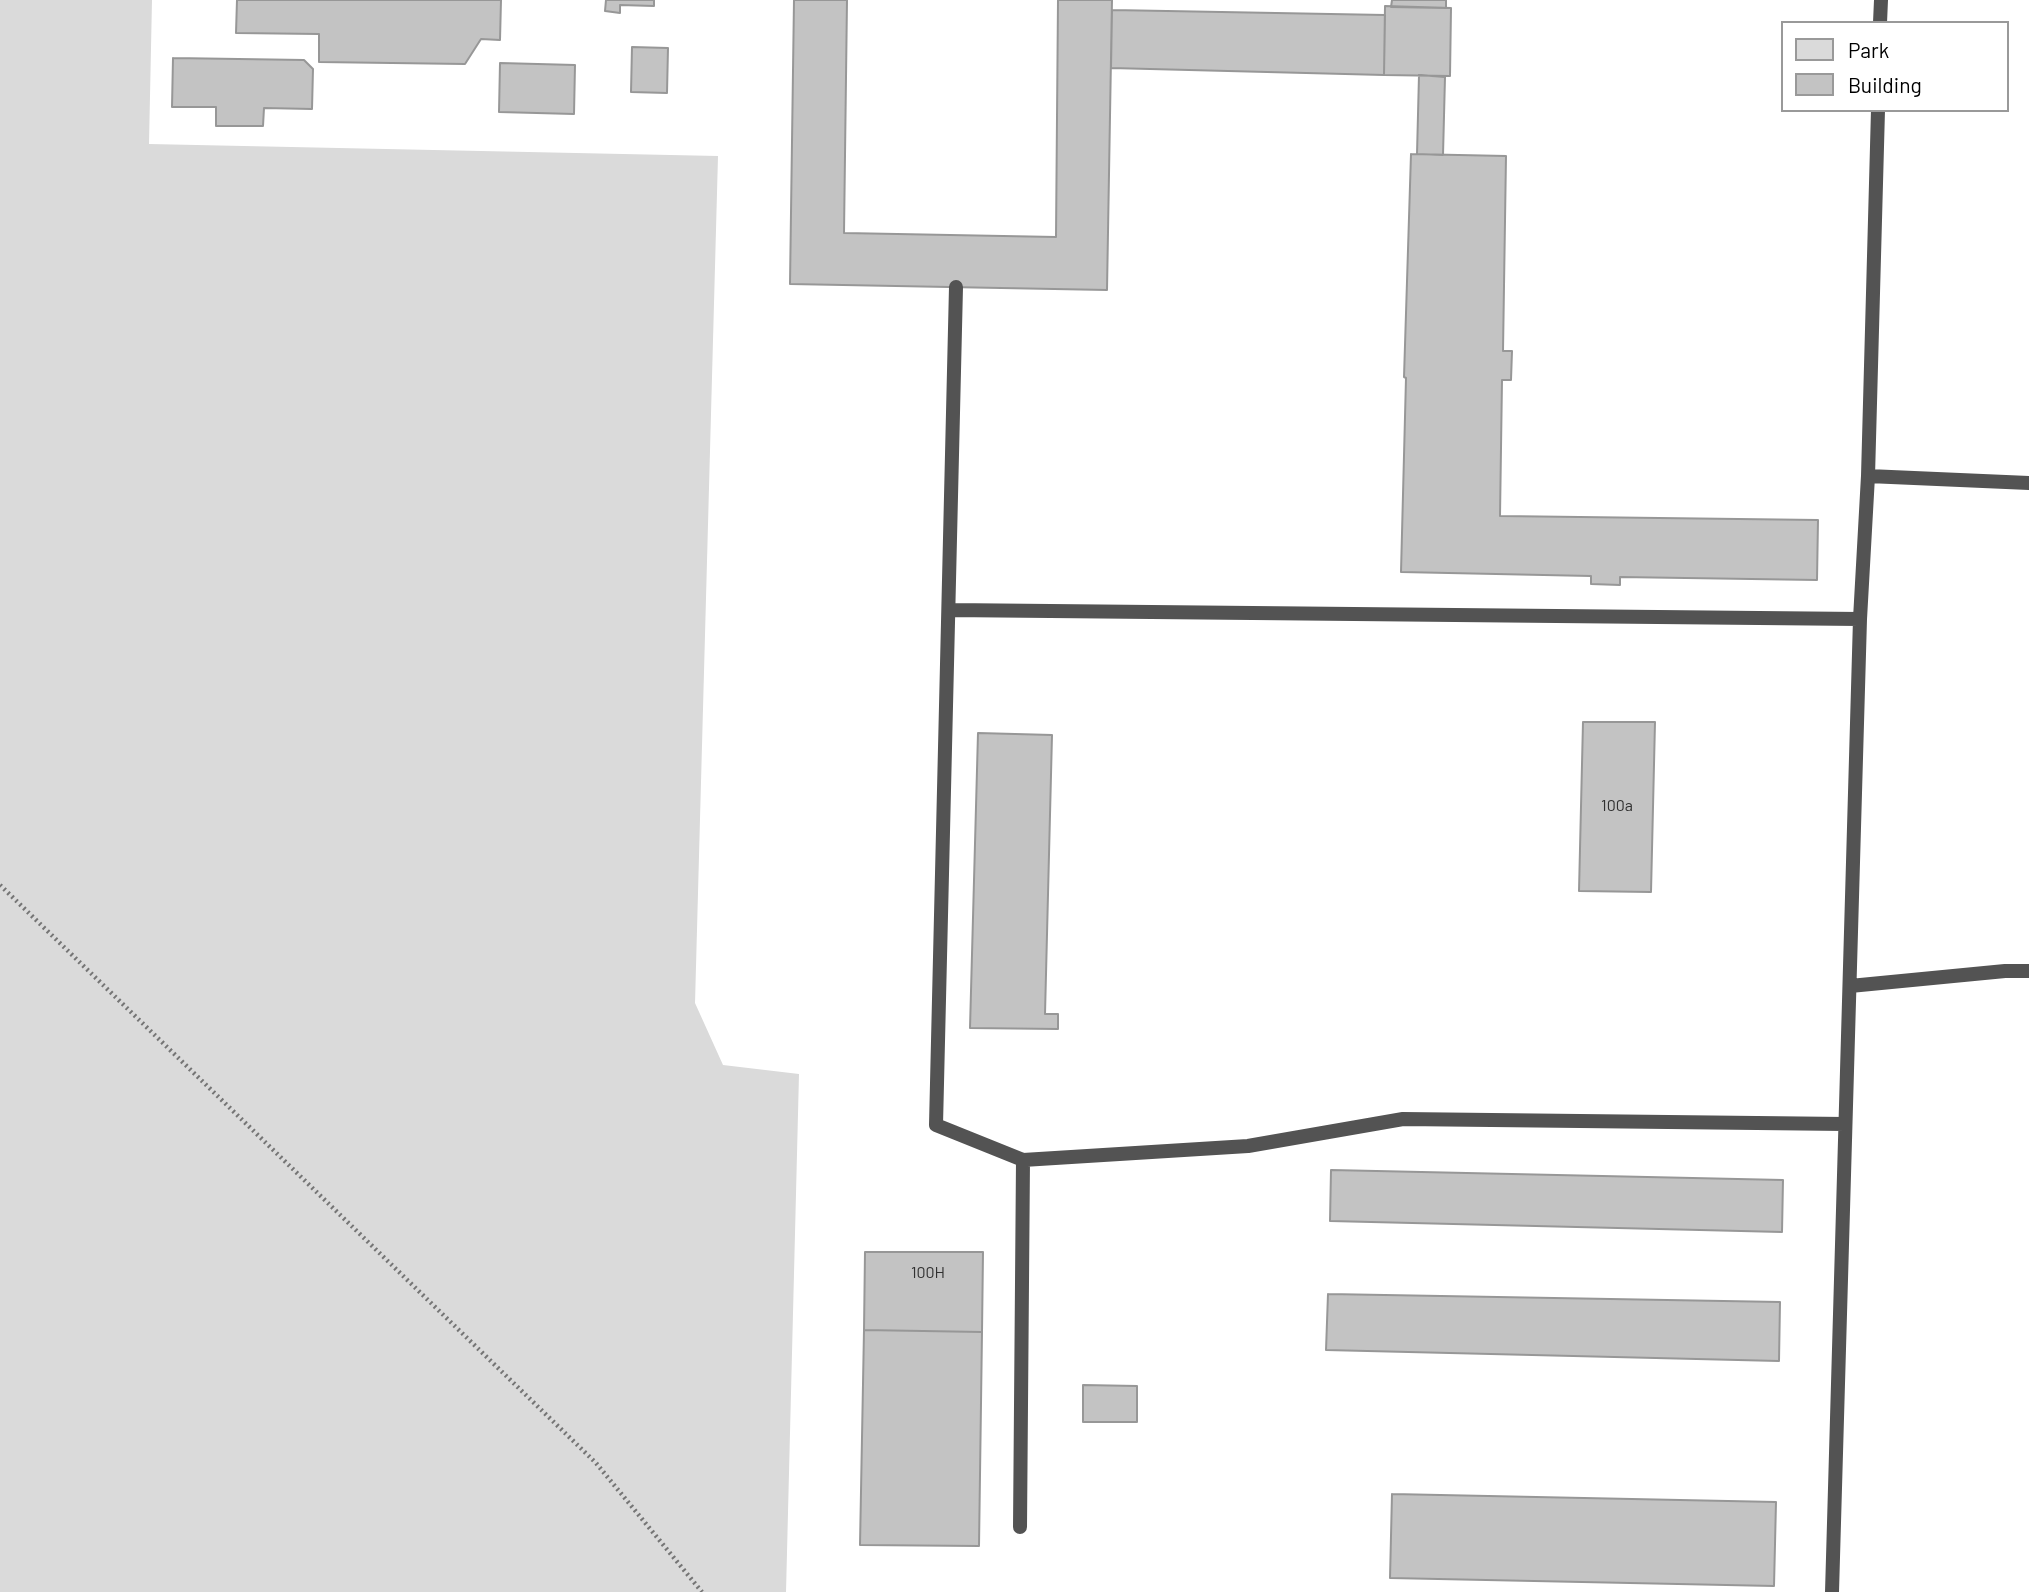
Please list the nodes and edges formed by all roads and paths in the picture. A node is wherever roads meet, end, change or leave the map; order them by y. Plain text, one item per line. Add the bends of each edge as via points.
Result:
1 (1881, 0) edge
2 (1881, 21) edge
3 (1878, 112) edge
4 (956, 287) dead end
5 (1868, 476) junction
6 (2029, 483) edge
7 (949, 610) junction
8 (1860, 619) junction
9 (0, 884) edge
10 (2029, 971) edge
11 (1850, 986) junction
12 (1845, 1124) junction
13 (1023, 1160) junction
14 (1020, 1527) dead end
15 (702, 1592) edge
16 (1832, 1592) edge

1 - 2 lane
3 - 5 lane
4 - 7 lane
5 - 6 lane
5 - 8 lane
7 - 8 lane
7 - 13 lane via 936,1125
8 - 11 lane
9 - 15 path via 596,1463
10 - 11 lane
11 - 12 lane
12 - 13 lane via 1403,1119 1248,1146
12 - 16 lane
13 - 14 lane

